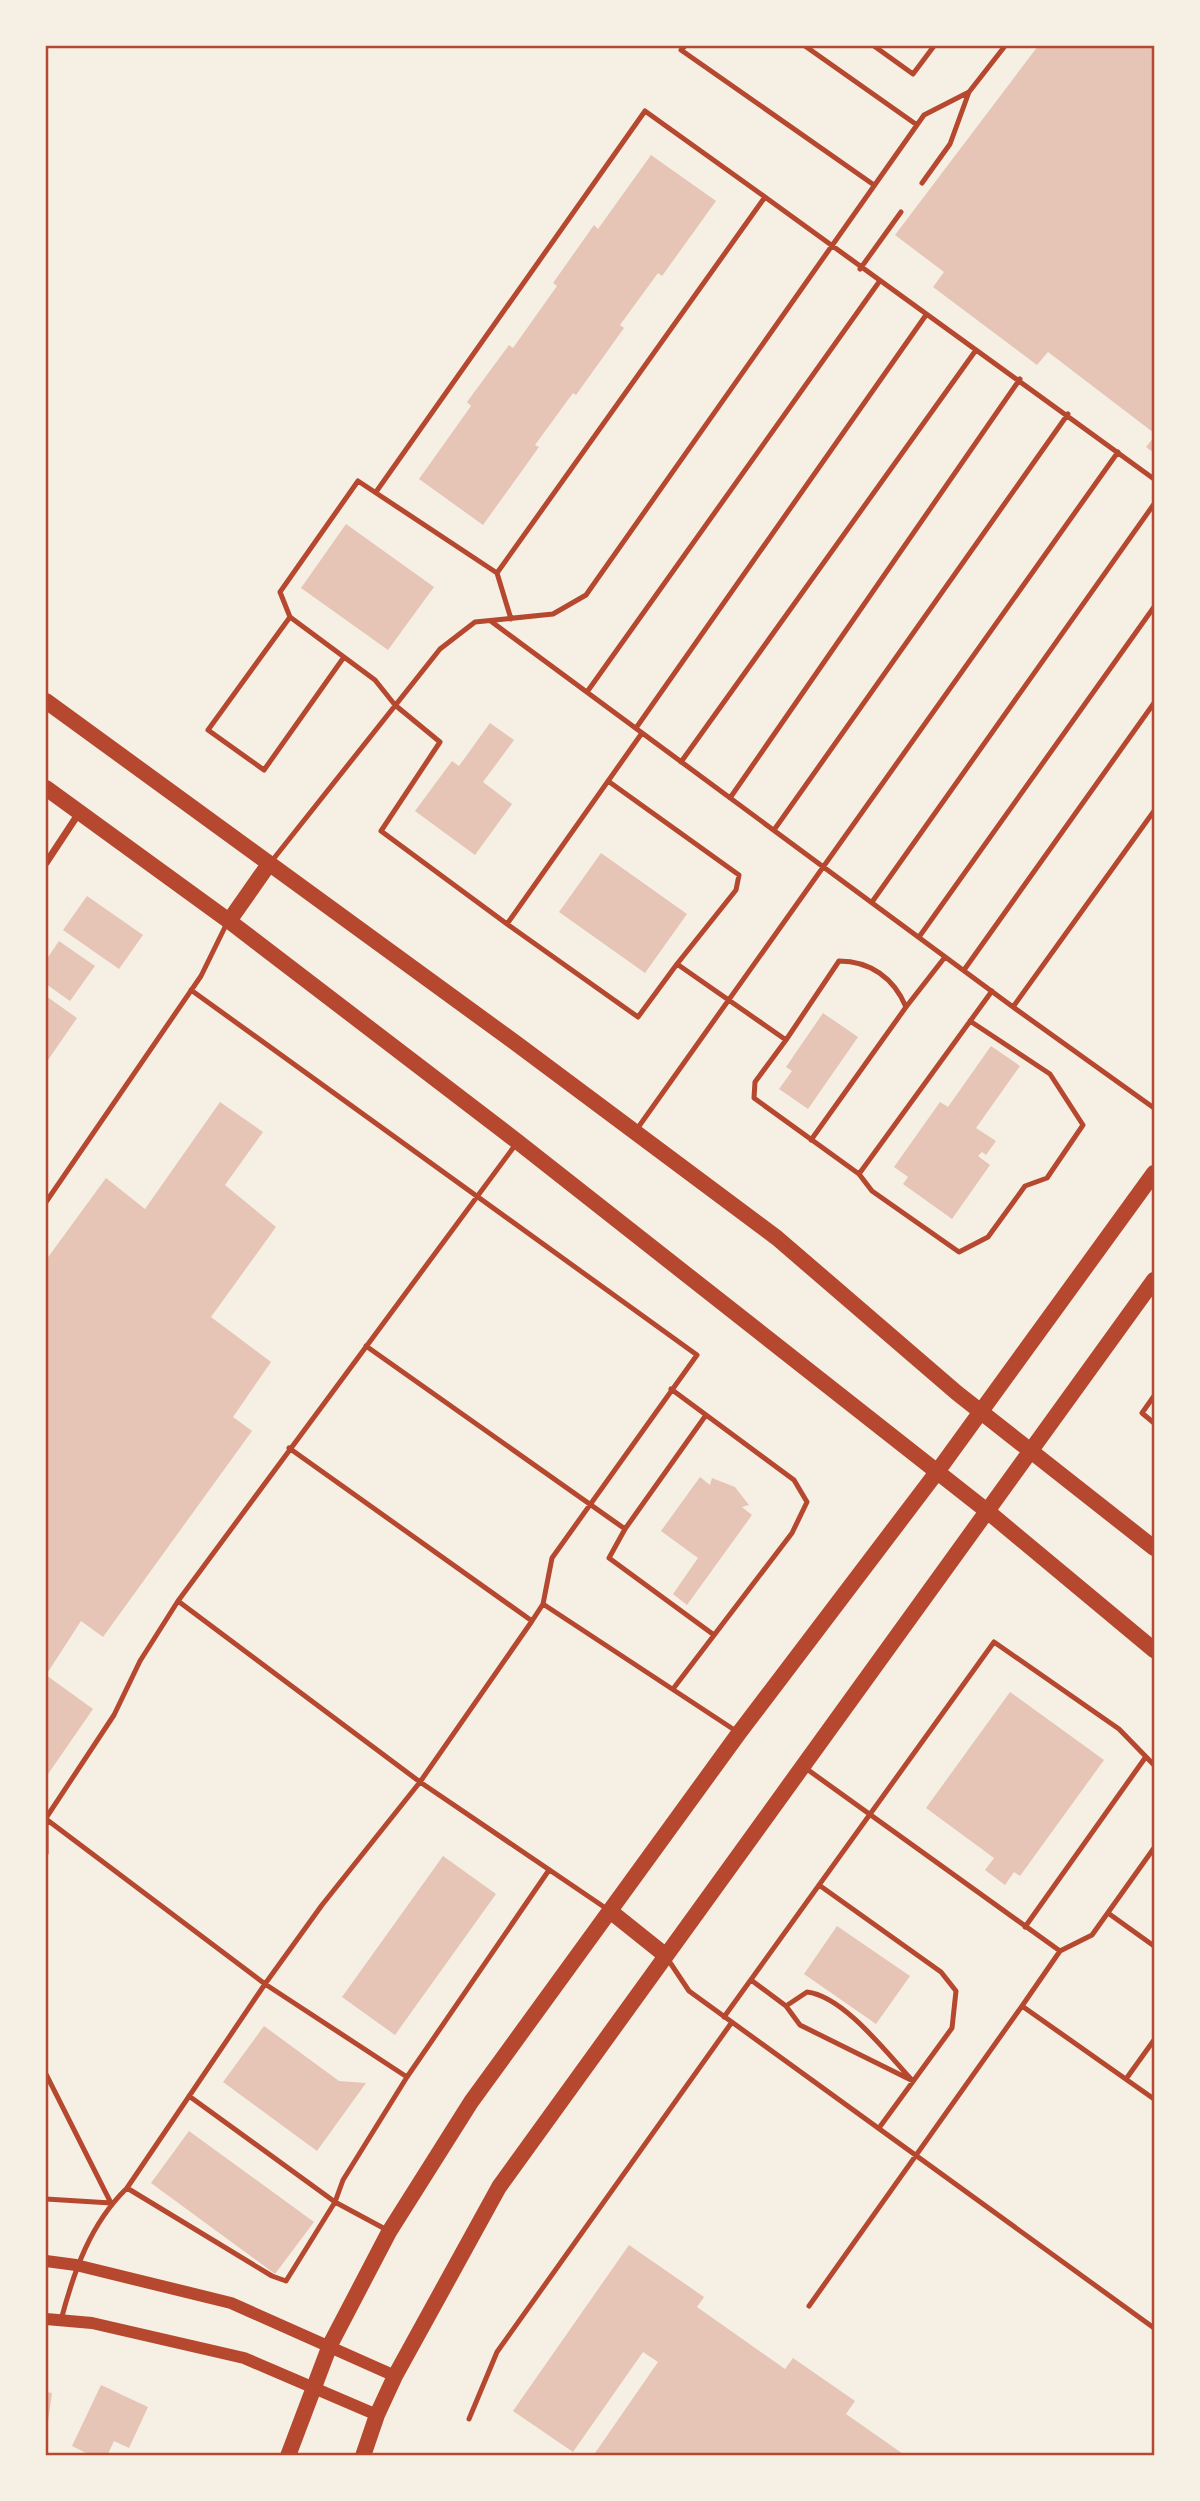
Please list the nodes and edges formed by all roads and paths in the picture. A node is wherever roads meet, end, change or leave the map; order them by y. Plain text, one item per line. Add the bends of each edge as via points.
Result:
1 (685, 46) edge
2 (805, 46) edge
3 (874, 46) edge
4 (934, 46) edge
5 (1005, 46) edge
6 (969, 92) junction
7 (917, 125) junction
8 (922, 183) dead end
9 (874, 185) junction
10 (765, 197) junction
11 (901, 212) dead end
12 (830, 247) junction
13 (860, 269) junction
14 (879, 282) junction
15 (926, 315) junction
16 (976, 350) junction
17 (1020, 379) junction
18 (1068, 414) junction
19 (1118, 452) junction
20 (1154, 479) edge
21 (376, 492) junction
22 (1154, 504) edge
23 (497, 573) junction
24 (1154, 607) edge
25 (290, 617) junction
26 (511, 620) junction
27 (492, 622) junction
28 (344, 657) junction
29 (587, 692) junction
30 (46, 701) edge
31 (1154, 703) edge
32 (395, 705) junction
33 (636, 728) junction
34 (642, 733) junction
35 (681, 762) junction
36 (608, 781) junction
37 (46, 788) edge
38 (730, 797) junction
39 (1154, 811) edge
40 (80, 813) junction
41 (774, 830) junction
42 (46, 863) edge
43 (269, 864) junction
44 (824, 867) junction
45 (872, 902) junction
46 (229, 921) junction
47 (507, 924) junction
48 (919, 937) junction
49 (945, 957) junction
50 (677, 964) junction
51 (964, 970) junction
52 (191, 990) junction
53 (992, 991) junction
54 (727, 1001) junction
55 (905, 1007) junction
56 (1013, 1007) junction
57 (970, 1021) junction
58 (786, 1040) junction
59 (1154, 1108) edge
60 (635, 1132) junction
61 (811, 1140) junction
62 (517, 1142) junction
63 (1154, 1173) edge
64 (859, 1174) junction
65 (478, 1195) junction
66 (46, 1202) edge
67 (1154, 1280) edge
68 (366, 1346) junction
69 (671, 1389) junction
70 (1154, 1396) edge
71 (981, 1412) junction
72 (706, 1415) junction
73 (1154, 1423) edge
74 (289, 1448) junction
75 (1030, 1451) junction
76 (937, 1472) junction
77 (589, 1506) junction
78 (988, 1511) junction
79 (625, 1529) junction
80 (1154, 1548) edge
81 (178, 1601) junction
82 (543, 1604) junction
83 (532, 1621) junction
84 (714, 1635) junction
85 (1154, 1650) edge
86 (673, 1689) junction
87 (739, 1733) junction
88 (1145, 1758) junction
89 (1154, 1765) edge
90 (802, 1766) junction
91 (420, 1782) junction
92 (870, 1815) junction
93 (46, 1819) edge
94 (1154, 1848) edge
95 (46, 1853) edge
96 (549, 1870) junction
97 (819, 1885) junction
98 (610, 1911) junction
99 (1108, 1913) junction
100 (1025, 1927) junction
101 (1154, 1946) edge
102 (1060, 1951) junction
103 (665, 1955) junction
104 (751, 1980) junction
105 (265, 1984) junction
106 (786, 2006) junction
107 (1022, 2006) junction
108 (724, 2017) junction
109 (732, 2022) junction
110 (1154, 2040) edge
111 (46, 2074) edge
112 (407, 2077) junction
113 (1126, 2079) junction
114 (913, 2081) junction
115 (189, 2096) junction
116 (1154, 2099) edge
117 (879, 2128) junction
118 (915, 2156) junction
119 (127, 2188) junction
120 (46, 2199) edge
121 (335, 2202) junction
122 (111, 2203) junction
123 (389, 2232) junction
124 (46, 2261) edge
125 (76, 2265) junction
126 (809, 2306) dead end
127 (46, 2319) edge
128 (61, 2320) junction
129 (1154, 2328) edge
130 (330, 2346) junction
131 (395, 2376) junction
132 (312, 2389) junction
133 (377, 2415) junction
134 (469, 2419) dead end
135 (288, 2455) edge
136 (363, 2455) edge

1 - 9 lane via 681,50
2 - 7 lane
3 - 4 lane via 913,74
5 - 6 lane
6 - 7 lane via 924,115
6 - 8 lane via 950,144
7 - 9 lane
9 - 12 lane
10 - 12 lane
10 - 21 lane via 645,111
10 - 23 lane
11 - 13 lane
12 - 13 lane
12 - 26 lane via 586,595 553,614
13 - 14 lane
14 - 15 lane
14 - 29 lane
15 - 16 lane
15 - 33 lane
16 - 17 lane
16 - 35 lane
17 - 18 lane
17 - 38 lane
18 - 19 lane
18 - 41 lane
19 - 20 lane
19 - 44 lane
21 - 23 lane
21 - 25 lane via 358,481 280,592
22 - 45 lane
23 - 26 lane
24 - 48 lane
25 - 28 lane
25 - 28 lane via 208,730 264,770
26 - 27 lane
27 - 29 lane
27 - 32 lane via 475,622 440,649
28 - 32 lane via 375,680
29 - 33 lane
30 - 43 main road
31 - 51 lane
32 - 43 lane
32 - 47 lane via 440,742 382,831
33 - 34 lane
34 - 35 lane
34 - 36 lane
35 - 38 lane
36 - 47 lane
36 - 50 lane via 738,875 736,890
37 - 40 main road
38 - 41 lane
39 - 56 lane
40 - 42 street
40 - 46 main road
41 - 44 lane
43 - 46 main road
43 - 60 main road
44 - 45 lane
44 - 54 lane
45 - 48 lane
46 - 52 lane
46 - 62 main road
47 - 50 lane via 638,1017
48 - 49 lane
49 - 51 lane
49 - 55 lane
50 - 54 lane
51 - 53 lane
52 - 65 lane
52 - 66 lane
53 - 56 lane
53 - 57 lane
54 - 58 lane
54 - 60 lane
55 - 58 lane via 898,986 860,961 839,961
55 - 61 lane
56 - 59 lane
57 - 64 lane
57 - 64 lane via 1050,1074 1083,1125 1047,1178 1025,1186 988,1237 959,1252 872,1191
58 - 61 lane via 755,1082 754,1098
60 - 71 main road via 776,1238
61 - 64 lane
62 - 65 lane
62 - 76 main road
63 - 71 main road
65 - 68 lane
65 - 69 lane via 697,1355
67 - 75 main road
68 - 74 lane
68 - 77 lane
69 - 72 lane
69 - 77 lane
70 - 73 lane via 1142,1413
71 - 75 main road
71 - 76 main road
72 - 79 lane
72 - 84 lane via 794,1480 807,1502 792,1533
74 - 81 lane
74 - 83 lane
75 - 78 main road
75 - 80 main road
76 - 78 main road
76 - 87 main road
77 - 79 lane
77 - 82 lane via 552,1558
78 - 85 main road
78 - 90 main road
79 - 84 lane via 609,1558
81 - 91 lane
81 - 93 lane via 140,1661 114,1716
82 - 83 lane
82 - 86 lane
83 - 91 lane
84 - 86 lane
86 - 87 lane
87 - 98 main road
88 - 89 lane
88 - 92 lane via 1119,1729 994,1642
88 - 100 lane
90 - 92 lane
90 - 103 main road
91 - 96 lane
91 - 105 lane
92 - 97 lane
92 - 100 lane
93 - 95 lane
93 - 105 lane
94 - 99 lane
96 - 98 lane
96 - 112 lane
97 - 104 lane
97 - 114 lane via 941,1972 956,1991 952,2028
98 - 103 main road
98 - 123 main road via 471,2102
99 - 101 lane
99 - 102 lane via 1092,1935
100 - 102 lane
102 - 107 lane
103 - 108 lane via 689,1991
103 - 131 main road via 499,2187
104 - 106 lane
104 - 108 lane
105 - 112 lane
105 - 115 lane
106 - 114 lane via 800,2025
106 - 114 lane via 807,1992 820,1993 863,2028
107 - 113 lane
107 - 118 lane
108 - 109 lane
109 - 117 lane
109 - 134 lane via 497,2352
110 - 113 lane
111 - 122 lane
112 - 121 lane via 343,2180
113 - 116 lane
114 - 117 lane
115 - 119 lane
115 - 121 lane
117 - 118 lane
118 - 126 lane
118 - 129 lane
119 - 121 lane via 286,2281
119 - 122 lane
120 - 122 lane
121 - 123 lane
122 - 125 lane
123 - 130 main road
124 - 125 street
125 - 128 lane
125 - 130 street via 231,2304
127 - 128 street
128 - 132 street via 244,2358
130 - 131 street
130 - 132 main road
131 - 133 main road
132 - 133 street
132 - 135 main road
133 - 136 main road

